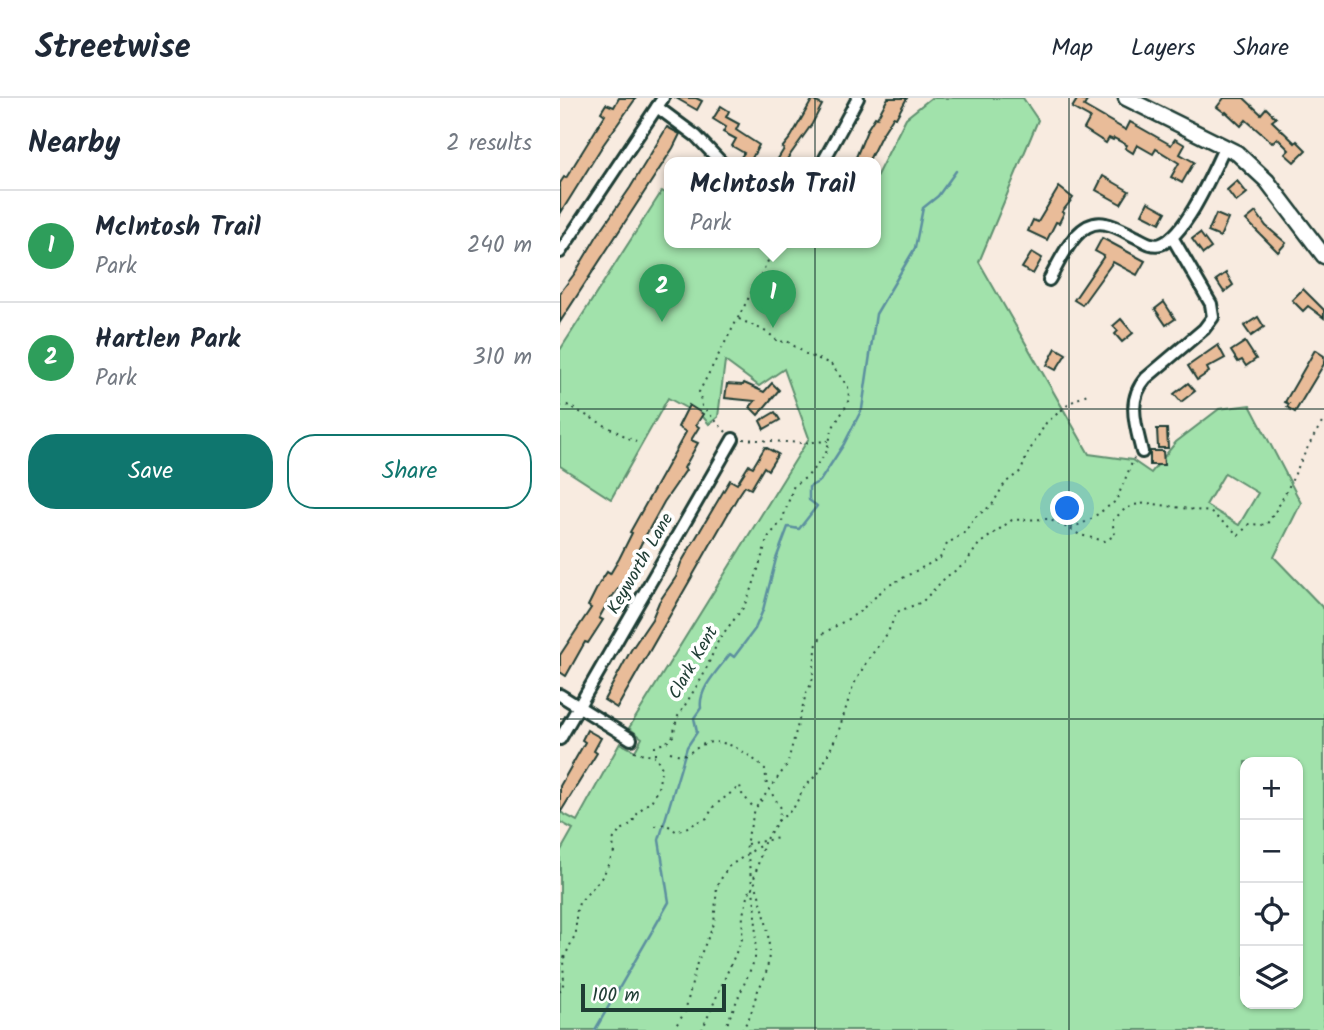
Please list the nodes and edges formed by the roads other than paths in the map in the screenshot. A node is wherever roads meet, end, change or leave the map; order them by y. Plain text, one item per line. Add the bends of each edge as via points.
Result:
1 (858, 98) edge
2 (1126, 98) edge
3 (660, 103) edge
4 (1225, 146) junction
5 (716, 157) edge
6 (826, 157) edge
7 (1172, 237) junction
8 (560, 252) edge
9 (1324, 256) edge
10 (1049, 280) dead end
11 (733, 439) road end
12 (1142, 452) road end
13 (560, 695) edge
14 (580, 707) junction
15 (560, 739) edge
16 (631, 739) road end

1 - 6 street
2 - 4 main road
3 - 5 street
3 - 8 street
4 - 7 street via 1197,204
4 - 9 main road via 1267,181
7 - 10 street via 1153,245 1109,225 1092,224 1077,234
7 - 12 street via 1211,304 1213,317 1138,388 1133,406
11 - 14 street, Keyworth Lane
13 - 14 street
14 - 15 street, Keyworth Lane
14 - 16 street

